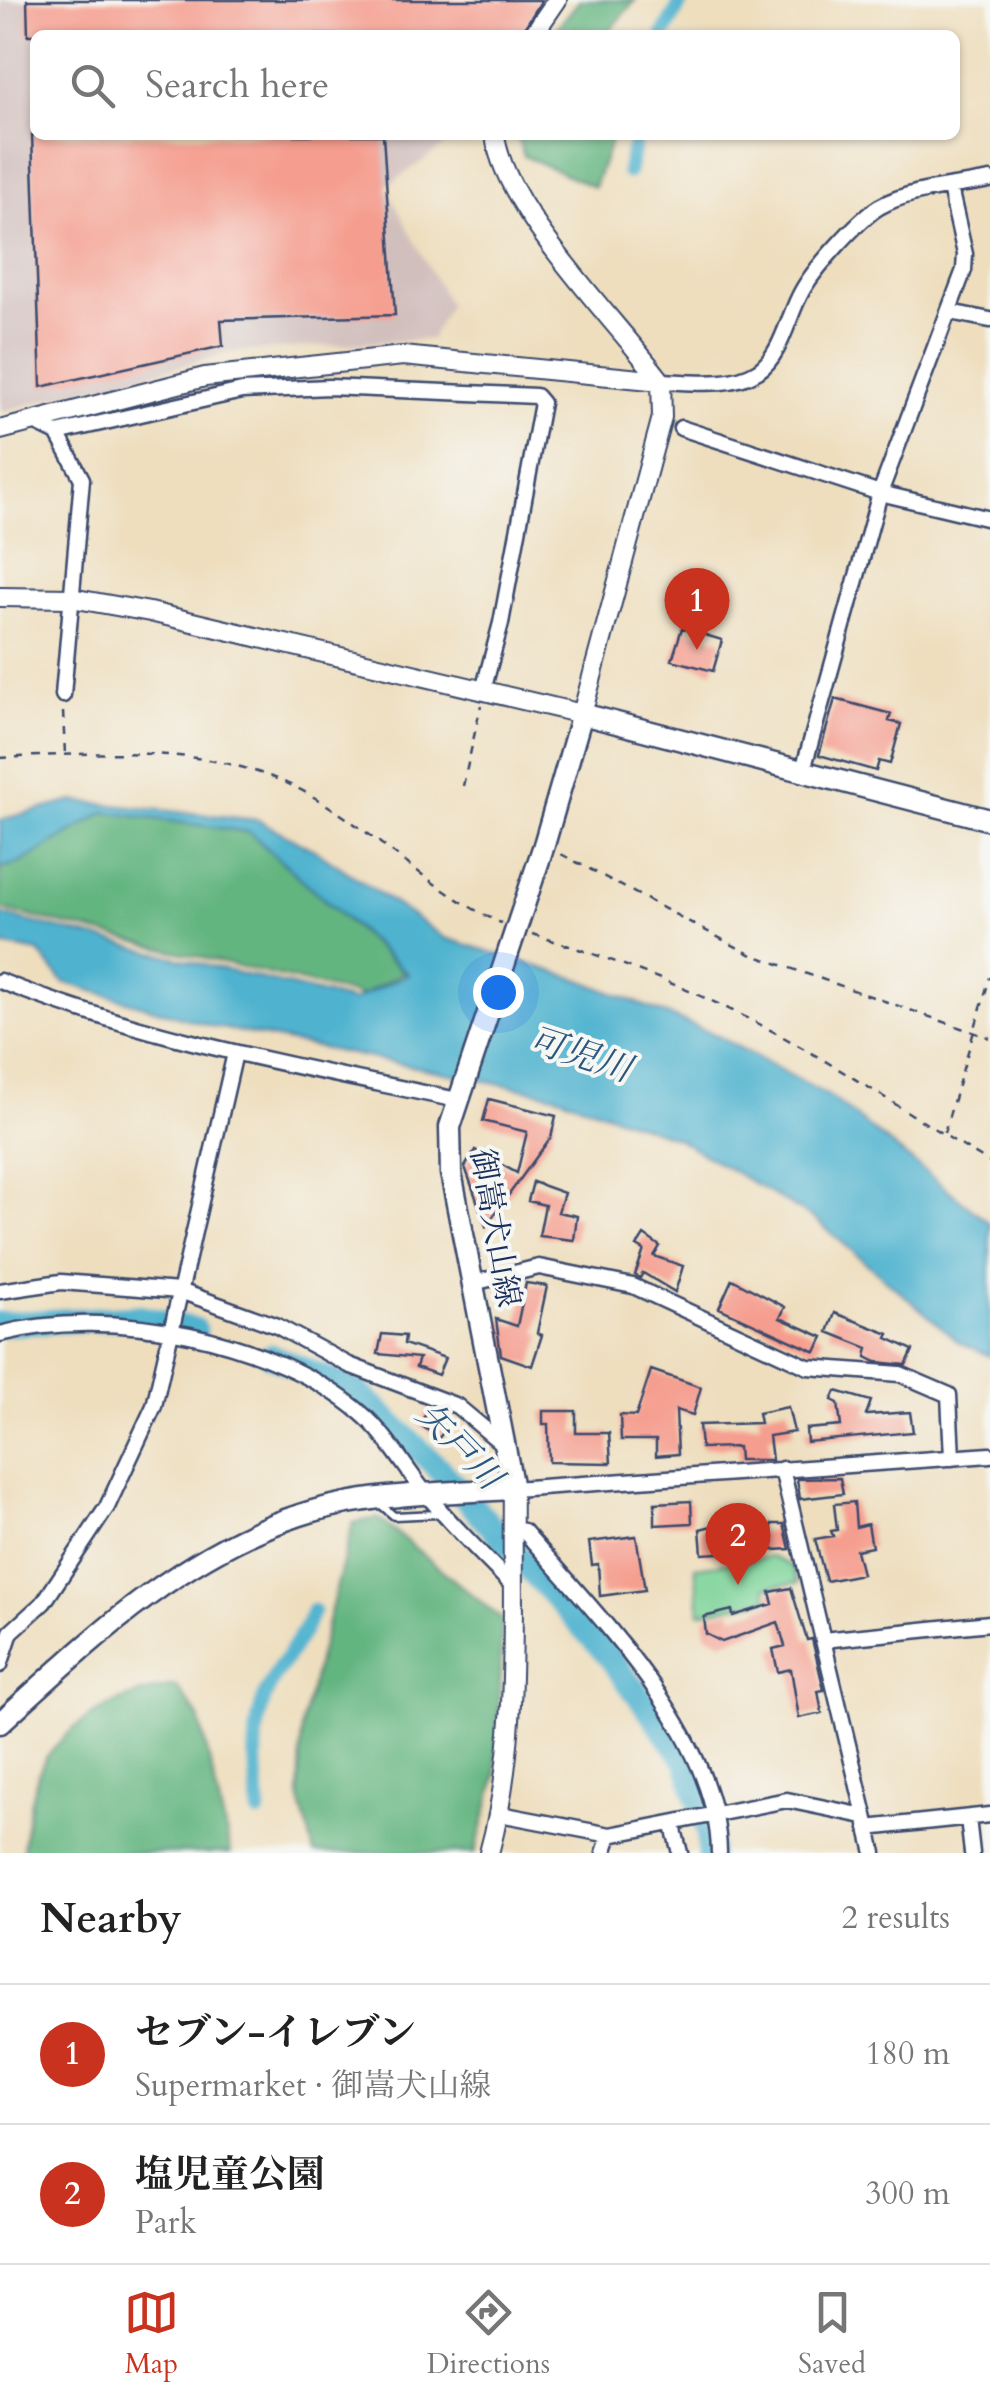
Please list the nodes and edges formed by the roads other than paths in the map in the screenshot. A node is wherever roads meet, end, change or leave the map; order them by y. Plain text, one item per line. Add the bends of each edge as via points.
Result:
1 (557, 0) edge
2 (536, 30) edge
3 (496, 140) edge
4 (990, 180) edge
5 (950, 188) junction
6 (950, 312) junction
7 (990, 320) edge
8 (661, 381) junction
9 (34, 422) junction
10 (681, 428) dead end
11 (0, 430) edge
12 (56, 433) junction
13 (880, 493) junction
14 (990, 519) edge
15 (0, 597) edge
16 (72, 598) junction
17 (484, 687) junction
18 (63, 695) road end
19 (582, 714) junction
20 (803, 770) junction
21 (990, 820) edge
22 (0, 981) edge
23 (235, 1053) junction
24 (459, 1096) junction
25 (473, 1283) junction
26 (0, 1291) edge
27 (180, 1294) junction
28 (172, 1333) junction
29 (0, 1334) edge
30 (505, 1446) junction
31 (990, 1455) edge
32 (952, 1458) junction
33 (782, 1469) junction
34 (513, 1489) junction
35 (428, 1495) junction
36 (375, 1499) junction
37 (444, 1513) junction
38 (512, 1529) junction
39 (512, 1585) junction
40 (990, 1623) edge
41 (823, 1640) junction
42 (0, 1665) edge
43 (0, 1721) edge
44 (500, 1814) junction
45 (990, 1815) edge
46 (716, 1816) junction
47 (968, 1818) junction
48 (866, 1822) junction
49 (673, 1826) junction
50 (610, 1835) junction
51 (489, 1853) edge
52 (604, 1853) edge
53 (680, 1853) edge
54 (719, 1853) edge
55 (874, 1853) edge
56 (972, 1853) edge

1 - 2 street
3 - 8 street via 498,161 520,204
4 - 5 street
5 - 6 street via 965,254
5 - 8 street via 876,208 803,289 760,370 737,380
6 - 7 street
6 - 13 street
8 - 9 street via 403,356 205,377
8 - 19 street via 662,417
9 - 11 street
9 - 12 street
10 - 13 street
12 - 16 street via 82,478
12 - 17 street via 242,392 329,386 536,396 542,403
13 - 14 street
13 - 20 street
15 - 16 street
16 - 17 street
16 - 18 street
17 - 19 street
19 - 20 main road
19 - 24 main road, 御嵩犬山線
20 - 21 main road
22 - 23 street via 82,1014
23 - 24 street
23 - 27 street
24 - 25 main road, 御嵩犬山線 via 448,1156
25 - 30 main road, 御嵩犬山線
25 - 32 street via 539,1267 560,1269 632,1286 808,1367 900,1374 949,1395
26 - 27 street via 61,1282
27 - 28 street
27 - 30 street via 277,1326 350,1365 457,1406
28 - 29 street via 90,1324
28 - 35 street via 252,1354 340,1396 366,1417
28 - 42 street via 154,1406 108,1507 44,1602 11,1632
30 - 34 main road, 御嵩犬山線
31 - 32 street
32 - 33 street
33 - 34 street
33 - 41 street
34 - 35 main road
34 - 38 street
35 - 36 main road
35 - 37 street
36 - 37 lane via 394,1516
36 - 43 main road via 301,1514 177,1574 122,1612
37 - 39 street
38 - 39 street
38 - 46 street via 524,1532 637,1667 686,1741
39 - 44 street
40 - 41 street
41 - 48 street
44 - 50 street
44 - 51 street
45 - 47 street
46 - 48 street via 786,1800
46 - 49 street
46 - 54 street
47 - 48 street
47 - 56 street
48 - 55 street
49 - 50 street
49 - 53 street
50 - 52 street

